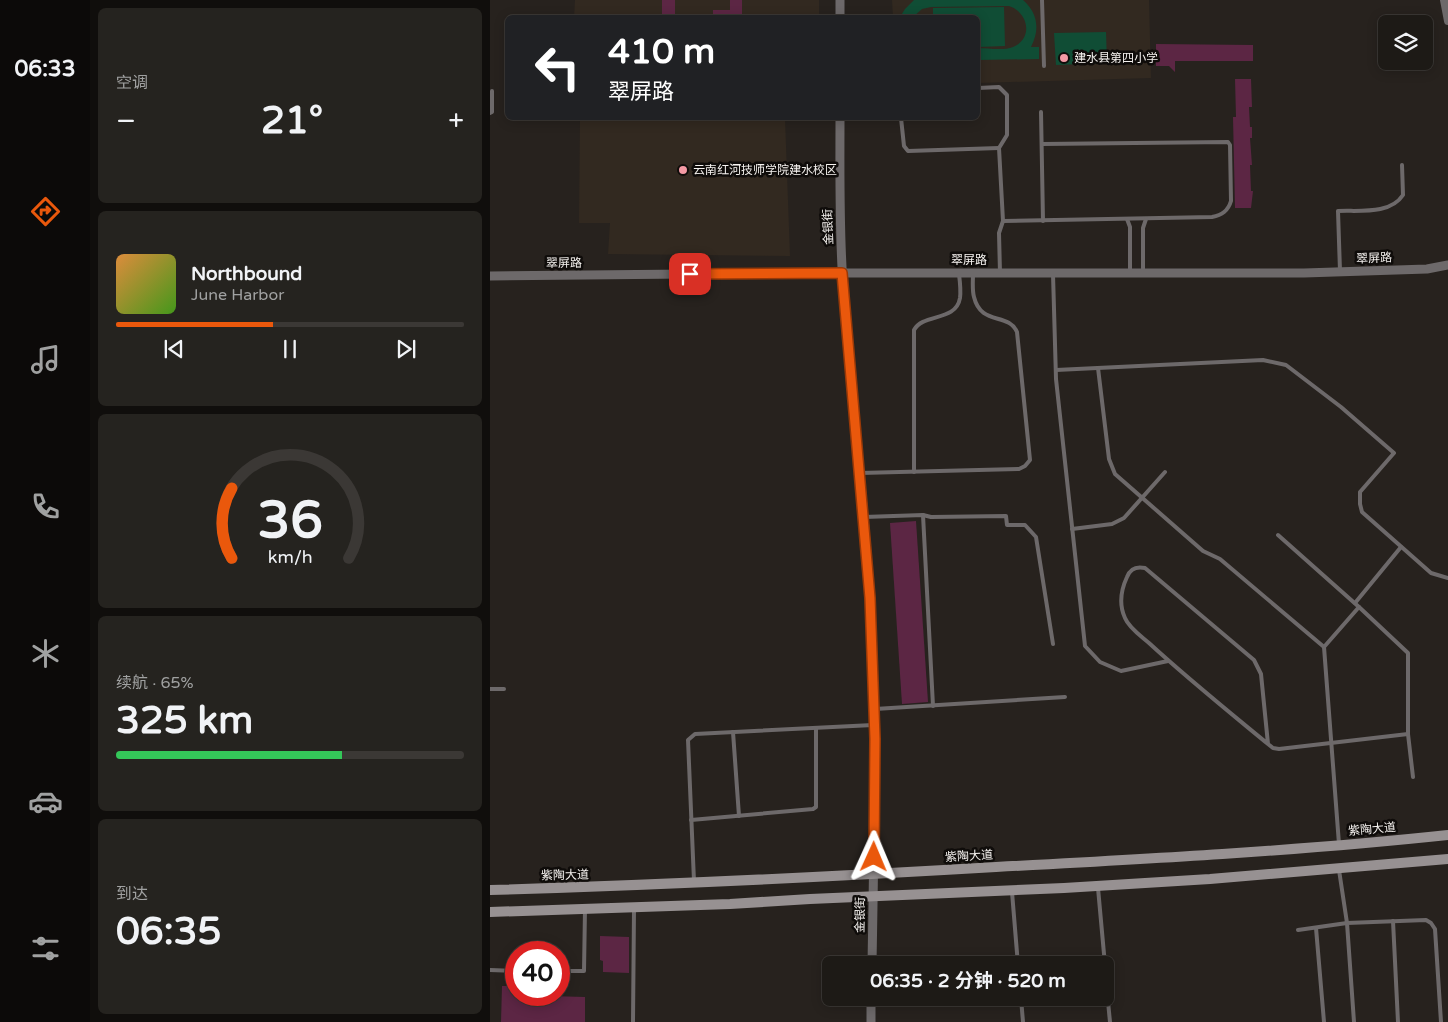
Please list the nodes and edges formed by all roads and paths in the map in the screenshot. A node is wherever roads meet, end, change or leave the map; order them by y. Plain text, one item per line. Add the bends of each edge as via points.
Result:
1 (840, 0) edge
2 (1042, 0) edge
3 (1444, 0) edge
4 (840, 15) edge
5 (1448, 21) edge
6 (1044, 66) dead end
7 (980, 88) edge
8 (492, 91) dead end
9 (1041, 112) dead end
10 (490, 113) edge
11 (840, 120) edge
12 (901, 120) edge
13 (1042, 144) junction
14 (999, 148) junction
15 (1402, 165) dead end
16 (1127, 219) junction
17 (1146, 219) junction
18 (1003, 221) junction
19 (1043, 221) junction
20 (1448, 265) edge
21 (1340, 271) junction
22 (1000, 272) junction
23 (1143, 272) junction
24 (842, 273) junction
25 (959, 273) junction
26 (973, 273) junction
27 (1053, 273) junction
28 (1130, 273) junction
29 (490, 276) edge
30 (1098, 368) junction
31 (1056, 370) junction
32 (914, 472) junction
33 (1165, 472) dead end
34 (860, 473) junction
35 (1142, 498) junction
36 (923, 515) junction
37 (864, 517) junction
38 (1072, 528) junction
39 (1278, 535) dead end
40 (1401, 547) junction
41 (1448, 578) edge
42 (1354, 603) junction
43 (1359, 607) junction
44 (1053, 644) dead end
45 (1324, 647) junction
46 (1168, 661) junction
47 (490, 689) edge
48 (504, 689) dead end
49 (1065, 698) dead end
50 (933, 706) junction
51 (874, 709) junction
52 (874, 724) junction
53 (816, 728) junction
54 (733, 732) junction
55 (1408, 734) junction
56 (1331, 743) junction
57 (1268, 744) junction
58 (1413, 777) dead end
59 (739, 816) junction
60 (691, 820) junction
61 (1448, 835) edge
62 (1339, 844) junction
63 (1448, 859) edge
64 (1339, 869) junction
65 (874, 874) junction
66 (694, 883) junction
67 (1098, 886) junction
68 (490, 890) edge
69 (1012, 890) junction
70 (873, 897) junction
71 (634, 908) junction
72 (585, 909) junction
73 (490, 912) edge
74 (1393, 921) junction
75 (1347, 924) junction
76 (1316, 928) junction
77 (1298, 930) dead end
78 (872, 956) edge
79 (1017, 956) edge
80 (1104, 956) edge
81 (490, 970) edge
82 (505, 971) edge
83 (570, 971) edge
84 (871, 1006) edge
85 (1021, 1006) edge
86 (1108, 1006) edge
87 (633, 1022) edge
88 (871, 1022) edge
89 (1022, 1022) edge
90 (1110, 1022) edge
91 (1324, 1022) edge
92 (1354, 1022) edge
93 (1398, 1022) edge
94 (1441, 1022) edge

1 - 4 street
2 - 6 lane
3 - 5 street
7 - 14 lane via 999,87 1007,95 1007,135
8 - 10 lane
9 - 13 lane
11 - 24 street, 金银街
12 - 14 lane via 904,146 908,151
13 - 17 lane via 1228,142 1231,201 1227,210 1212,218
13 - 19 lane
14 - 18 lane
15 - 21 lane via 1403,195 1395,204 1384,209 1338,211
16 - 17 lane
16 - 19 lane
16 - 28 lane via 1130,227
17 - 23 lane
18 - 19 lane
18 - 22 lane via 999,233
20 - 21 street, 翠屏路 via 1427,269
21 - 23 street, 翠屏路
22 - 26 street, 翠屏路
22 - 27 street, 翠屏路
23 - 28 street, 翠屏路
24 - 25 street, 翠屏路
24 - 29 street, 翠屏路
24 - 34 street, 金银街
25 - 26 street, 翠屏路
25 - 32 lane via 960,300 956,306 940,318 920,322 914,330
26 - 32 lane via 978,306 987,316 1013,325 1017,332 1030,460 1019,469
27 - 28 street, 翠屏路
27 - 31 lane
30 - 31 lane
30 - 35 lane via 1110,465 1115,474
30 - 40 lane via 1263,360 1286,365 1394,453 1360,492 1360,504 1362,512
31 - 38 lane
32 - 34 lane
33 - 35 lane
34 - 37 street, 金银街
35 - 38 lane via 1120,521
35 - 45 lane via 1203,551 1220,558
36 - 37 lane
36 - 44 lane via 931,518 1006,516 1006,525 1028,527 1036,537
36 - 50 lane
37 - 51 street, 金银街
38 - 46 lane via 1085,646 1089,652 1100,662 1121,671
39 - 42 lane
40 - 41 lane via 1431,573
40 - 42 lane
42 - 43 lane
43 - 45 lane
43 - 55 lane via 1408,653
45 - 56 lane
46 - 57 lane
46 - 57 lane via 1124,616 1123,585 1129,573 1137,567 1144,568 1254,660 1261,674
47 - 48 lane
49 - 50 lane
50 - 51 lane
51 - 52 street, 金银街
52 - 53 lane
52 - 65 street, 金银街
53 - 54 lane
53 - 59 lane via 816,807
54 - 59 lane
54 - 60 lane via 695,734 688,740
55 - 56 lane
55 - 58 lane
56 - 57 lane via 1279,749
56 - 62 lane
59 - 60 lane
60 - 66 lane
61 - 62 main road, 紫陶大道
62 - 65 main road, 紫陶大道
63 - 64 main road
64 - 67 main road
64 - 75 lane
65 - 66 main road, 紫陶大道
65 - 70 street, 金银街
66 - 68 main road, 紫陶大道
67 - 69 main road
67 - 80 lane
69 - 70 main road
69 - 79 lane
70 - 71 main road
70 - 78 street, 金银街
71 - 72 main road
71 - 87 lane
72 - 73 main road
72 - 83 lane via 584,971
74 - 75 lane
74 - 93 lane
74 - 94 lane via 1426,920 1435,929
75 - 76 lane
75 - 92 lane
76 - 77 lane
76 - 91 lane
81 - 82 lane
84 - 88 street
85 - 89 lane
86 - 90 lane

